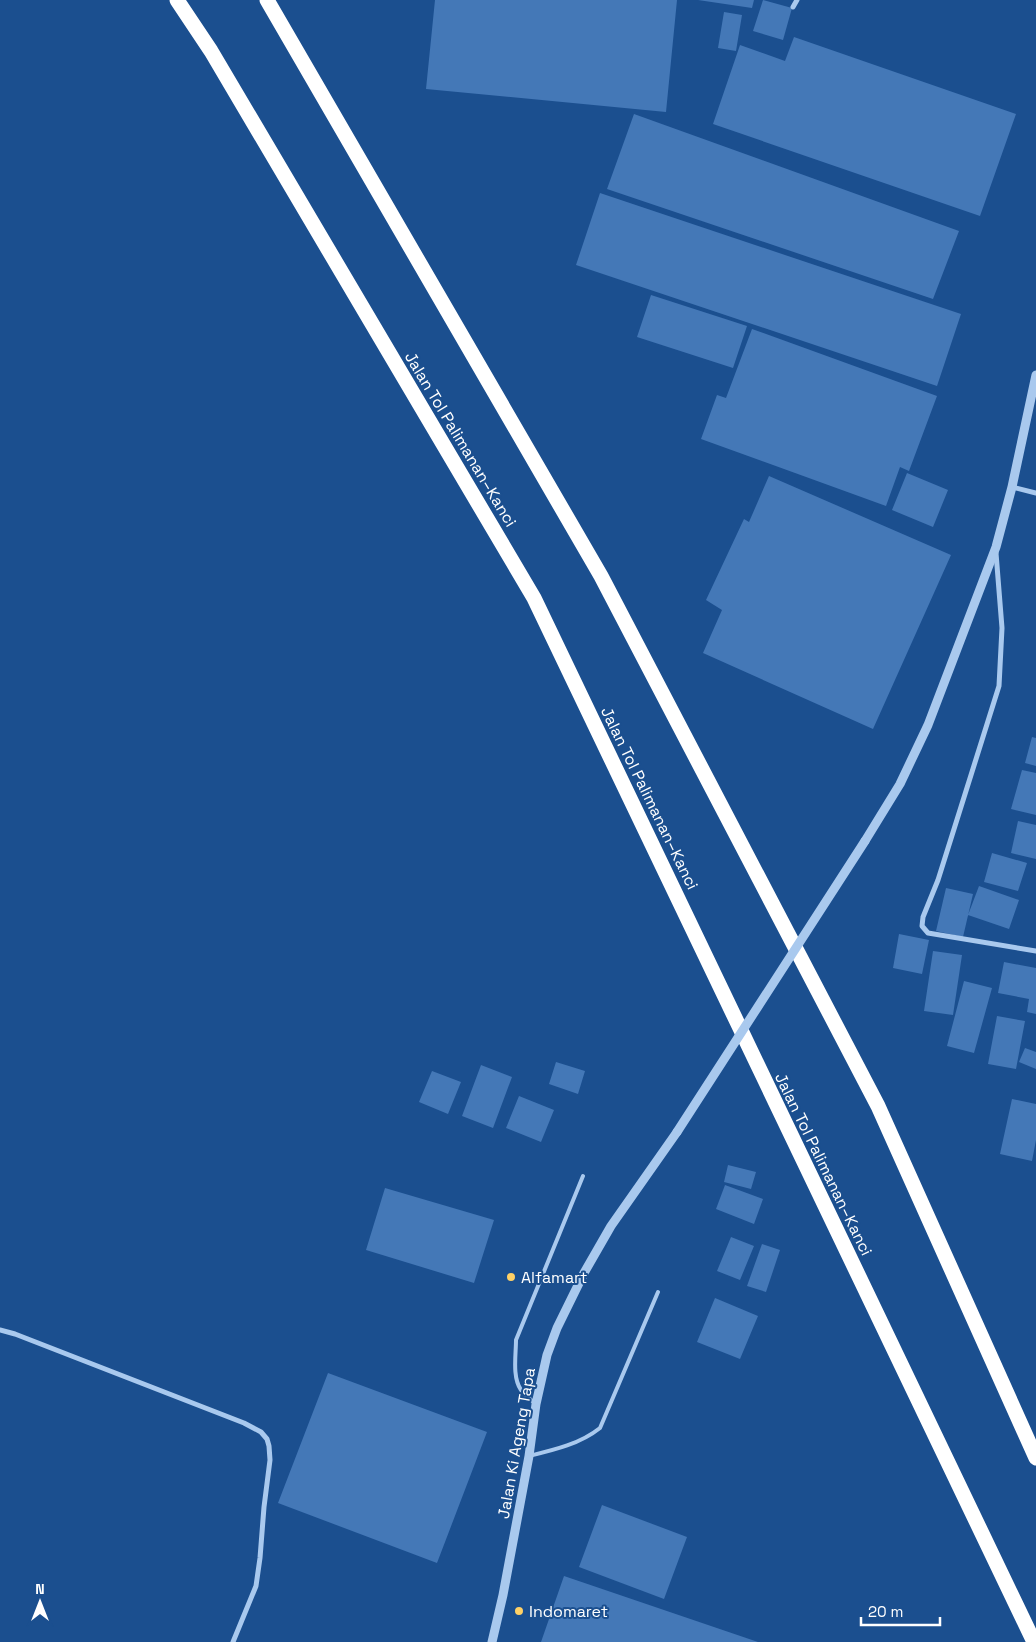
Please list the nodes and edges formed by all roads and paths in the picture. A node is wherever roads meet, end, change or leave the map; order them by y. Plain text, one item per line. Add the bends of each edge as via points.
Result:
1 (177, 0) edge
2 (267, 0) edge
3 (797, 0) edge
4 (793, 7) dead end
5 (1036, 375) edge
6 (1012, 487) junction
7 (1036, 493) edge
8 (996, 546) junction
9 (1036, 951) edge
10 (582, 1176) dead end
11 (658, 1292) dead end
12 (0, 1330) edge
13 (536, 1404) junction
14 (530, 1456) junction
15 (1036, 1458) edge
16 (233, 1642) edge
17 (492, 1642) edge
18 (1034, 1642) edge

1 - 18 highway, Jalan Tol Palimanan–Kanci via 216,59 534,598
2 - 15 highway via 601,576 878,1106
3 - 4 street
5 - 6 street, Jalan Ki Ageng Tapa
6 - 7 street
6 - 8 street, Jalan Ki Ageng Tapa
8 - 9 street via 1002,628 999,686 922,921 928,933
8 - 13 street, Jalan Ki Ageng Tapa, bridge via 928,725 900,784 677,1132 611,1226 557,1328
10 - 13 lane via 516,1340 518,1383 521,1391
11 - 14 lane via 600,1428 581,1440
12 - 16 street via 244,1423 267,1439 270,1460 256,1586
13 - 14 street, Jalan Ki Ageng Tapa
14 - 17 street, Jalan Ki Ageng Tapa

